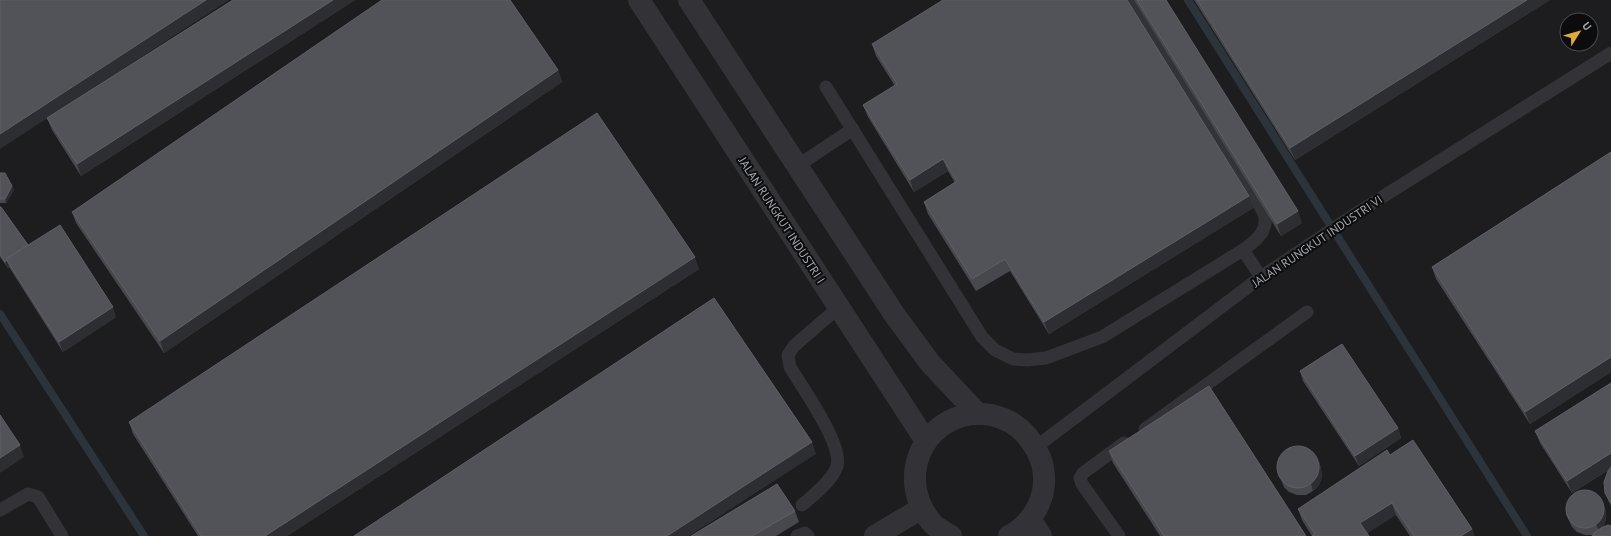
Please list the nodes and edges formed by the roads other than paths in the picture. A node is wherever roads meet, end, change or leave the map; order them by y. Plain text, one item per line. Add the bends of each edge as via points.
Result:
1 (639, 0) edge
2 (689, 0) edge
3 (1132, 0) edge
4 (1611, 53) edge
5 (826, 87) dead end
6 (853, 130) junction
7 (798, 166) junction
8 (1243, 250) junction
9 (1261, 277) junction
10 (839, 307) junction
11 (1307, 312) dead end
12 (977, 413) junction
13 (926, 441) junction
14 (1036, 447) junction
15 (802, 504) dead end
16 (922, 508) junction
17 (0, 510) edge
18 (1036, 527) edge
19 (62, 536) edge
20 (796, 536) edge
21 (808, 536) edge
22 (875, 536) edge
23 (951, 536) edge
24 (1009, 536) edge
25 (1119, 536) edge

1 - 10 street, JALAN RUNGKUT INDUSTRI I
2 - 7 street
3 - 8 lane via 1263,211 1266,223 1263,232
4 - 9 lane, JALAN RUNGKUT INDUSTRI VI via 1357,213
5 - 6 lane
6 - 7 lane
6 - 8 lane via 982,337 995,350 1013,359 1046,358 1102,337
7 - 12 street via 930,363
8 - 9 lane
9 - 14 lane, JALAN RUNGKUT INDUSTRI VI
10 - 13 street, JALAN RUNGKUT INDUSTRI I
10 - 15 lane via 794,346 788,355 790,367 836,446 837,466 829,480
11 - 25 lane via 1084,473 1080,478 1082,484
12 - 13 street via 957,417 940,426
12 - 14 street via 1000,417 1021,429
13 - 16 street via 916,462 915,486
14 - 18 street via 1043,465 1044,484
16 - 22 street
16 - 23 street via 934,525
17 - 19 lane via 28,494 38,497
18 - 24 street via 1022,527
20 - 21 lane via 805,533

